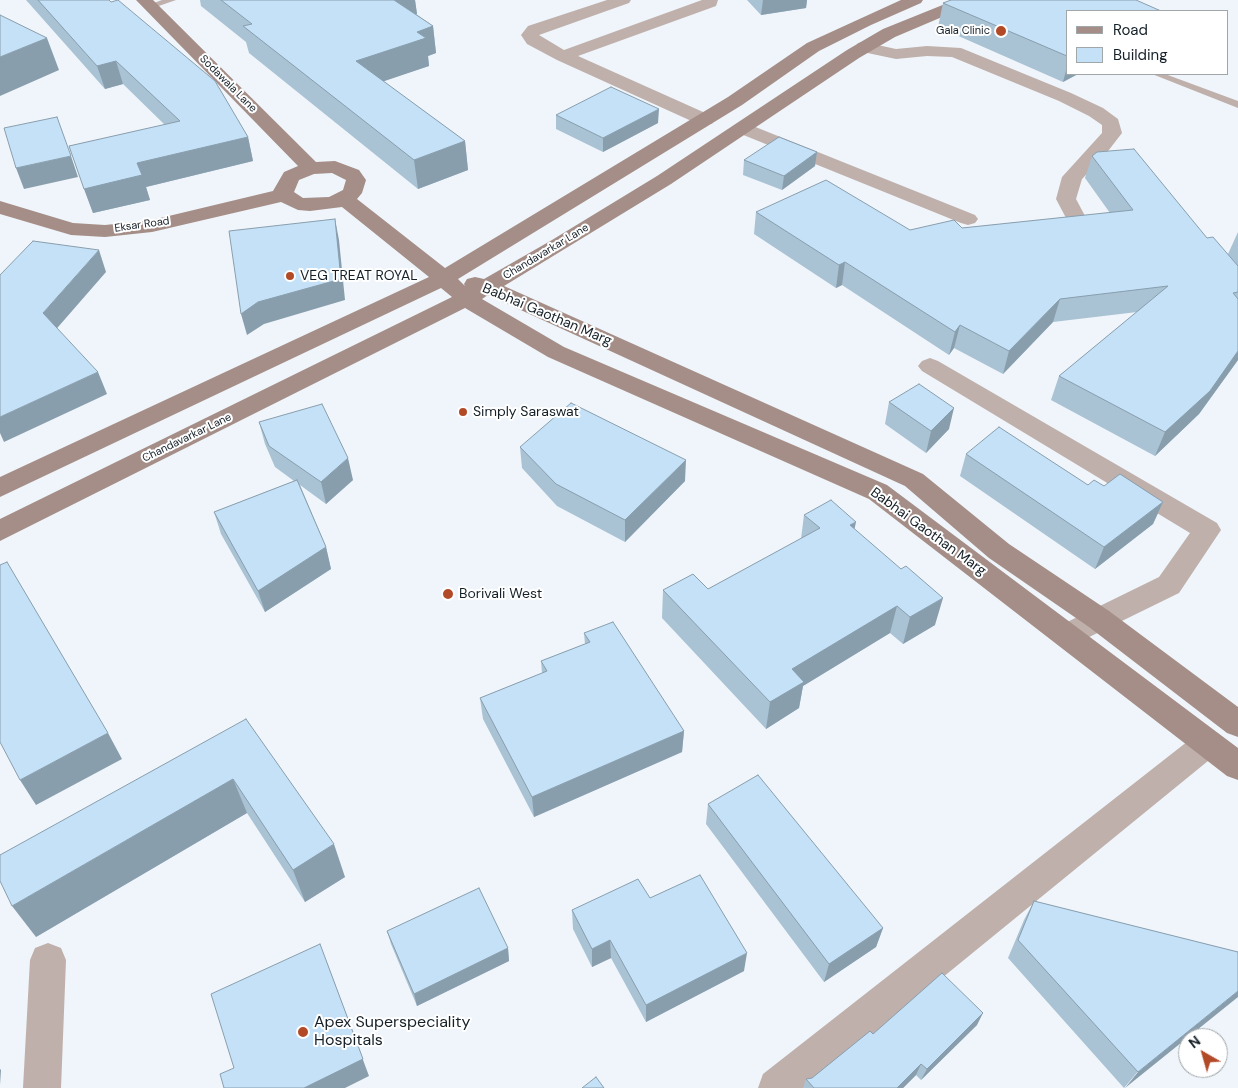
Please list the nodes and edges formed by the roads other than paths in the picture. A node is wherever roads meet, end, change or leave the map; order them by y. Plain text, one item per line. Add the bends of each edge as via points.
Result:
1 (172, 0) edge
2 (623, 0) edge
3 (710, 0) edge
4 (915, 0) edge
5 (969, 0) edge
6 (147, 3) edge
7 (864, 47) junction
8 (563, 56) junction
9 (1160, 75) edge
10 (1238, 105) edge
11 (705, 120) junction
12 (743, 128) junction
13 (311, 168) junction
14 (284, 195) junction
15 (344, 199) junction
16 (0, 207) edge
17 (968, 218) dead end
18 (1081, 230) edge
19 (444, 278) junction
20 (477, 293) junction
21 (930, 366) dead end
22 (0, 488) edge
23 (0, 531) edge
24 (1099, 620) junction
25 (1066, 635) junction
26 (1238, 724) edge
27 (1208, 743) junction
28 (1238, 766) edge
29 (48, 960) dead end
30 (42, 1088) edge
31 (777, 1088) edge

1 - 6 lane
2 - 8 street via 534,30 530,35 533,40
3 - 8 street via 710,3
4 - 11 street via 813,47
5 - 7 street, Chandavarkar Lane via 925,16
6 - 13 street, Sodawala Lane
7 - 12 street, Chandavarkar Lane
7 - 18 street via 896,54 955,52 1065,97 1111,123 1112,133 1072,177 1066,199
8 - 11 street
9 - 10 lane
11 - 19 street
12 - 17 street
12 - 20 street, Chandavarkar Lane via 568,240
13 - 14 street via 285,182
13 - 15 street via 335,167 352,174 356,186
14 - 15 street via 298,204 310,206
14 - 16 street, Eksar Road via 152,226 105,231 71,228
15 - 19 street
19 - 20 street, Babhai Gaothan Marg
19 - 22 street
20 - 23 street, Chandavarkar Lane
20 - 24 street, Babhai Gaothan Marg via 914,480 999,550
20 - 25 street, Babhai Gaothan Marg via 556,352 878,492
21 - 24 street via 1208,530 1169,585
24 - 25 street
24 - 26 street, Babhai Gaothan Marg
25 - 27 street, Babhai Gaothan Marg
27 - 28 street, Babhai Gaothan Marg
27 - 31 street
29 - 30 street

